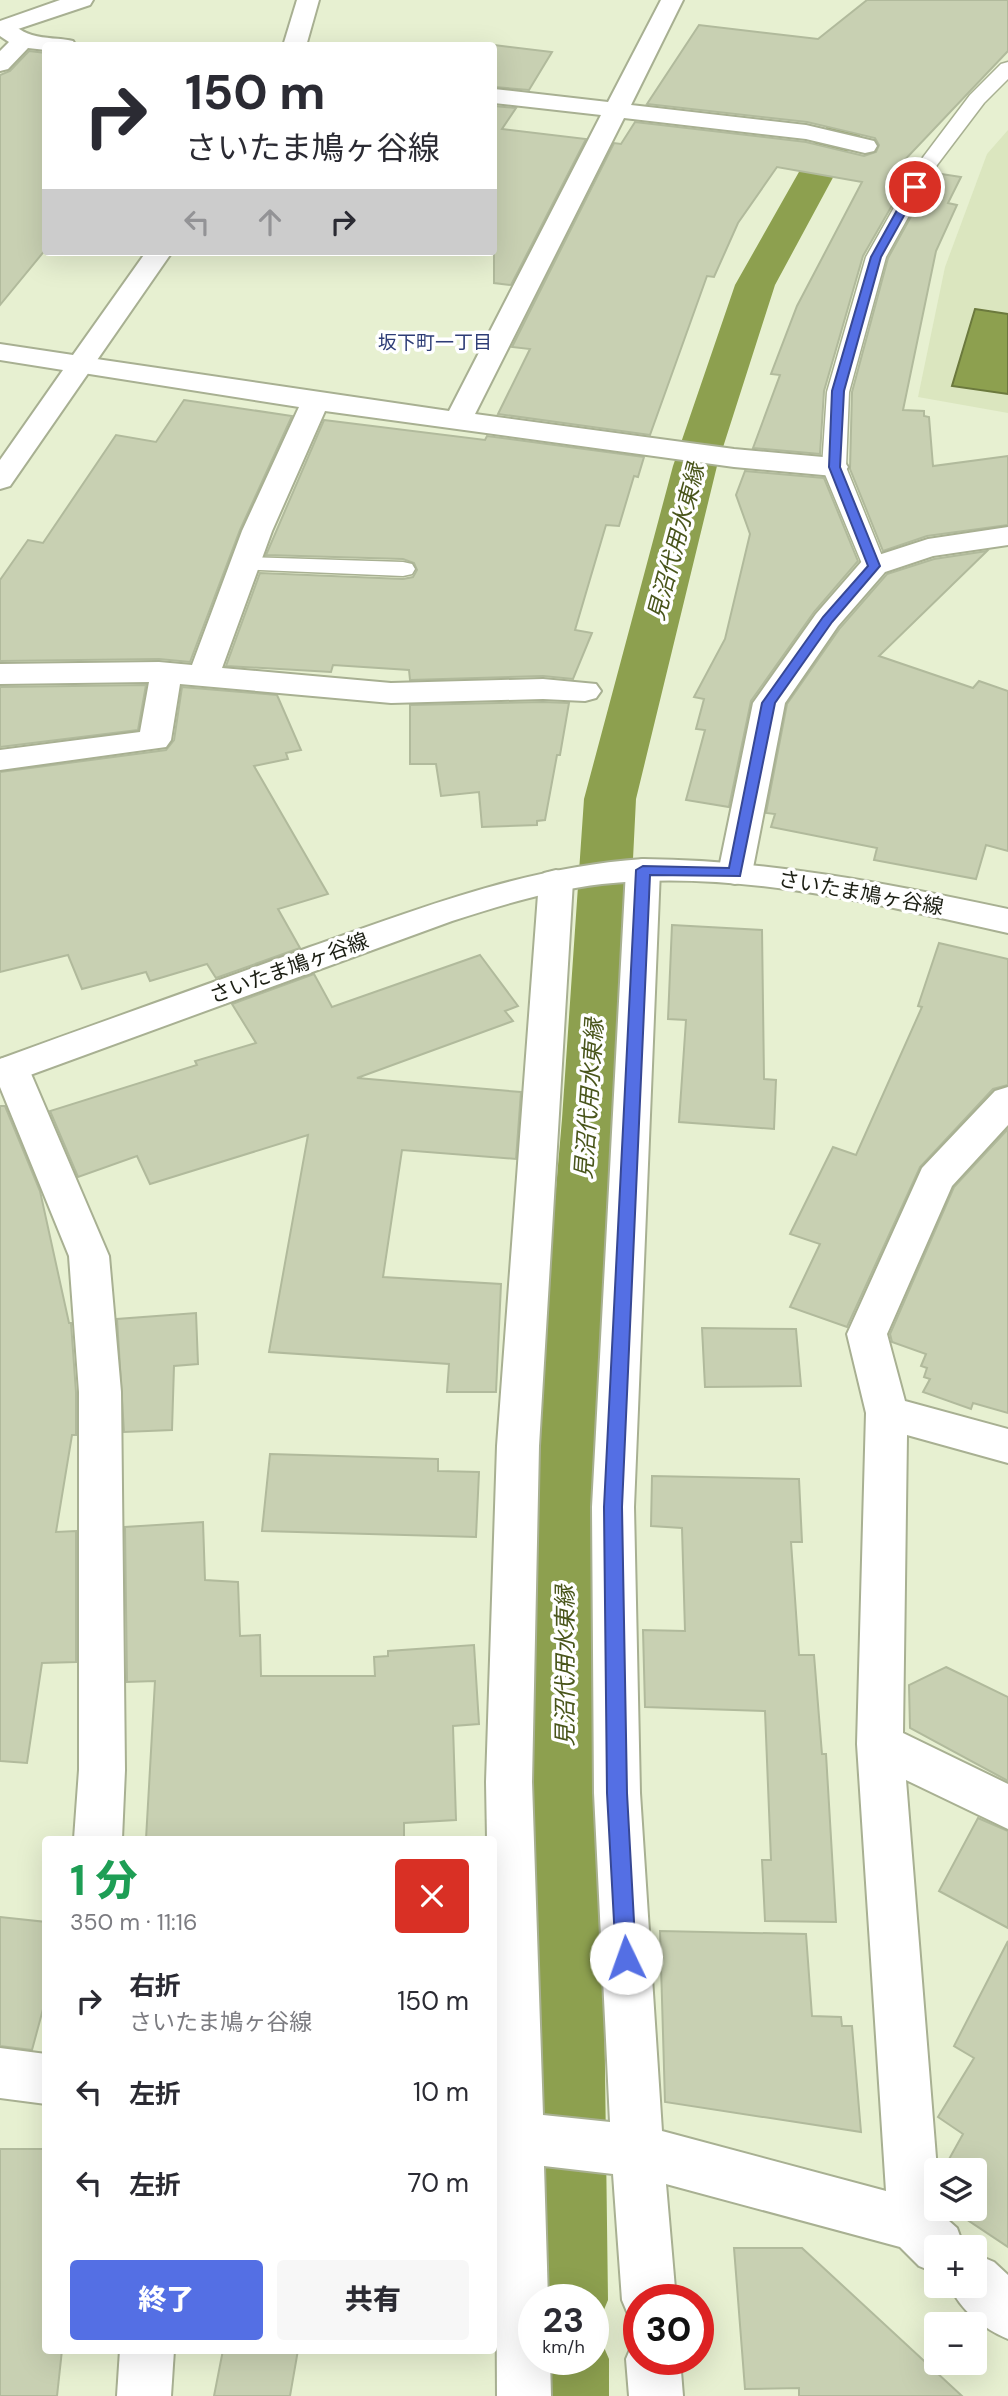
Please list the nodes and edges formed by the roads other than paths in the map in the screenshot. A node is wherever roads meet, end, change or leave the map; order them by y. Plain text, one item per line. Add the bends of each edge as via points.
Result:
1 (82, 0) edge
2 (307, 0) edge
3 (672, 0) edge
4 (1, 27) edge
5 (23, 41) junction
6 (295, 42) edge
7 (42, 43) edge
8 (0, 64) edge
9 (1008, 68) edge
10 (497, 96) edge
11 (615, 110) junction
12 (865, 146) dead end
13 (156, 256) edge
14 (0, 352) edge
15 (83, 365) junction
16 (315, 401) junction
17 (459, 419) junction
18 (834, 467) junction
19 (0, 480) edge
20 (1008, 536) edge
21 (245, 564) junction
22 (874, 566) junction
23 (403, 569) dead end
24 (166, 673) junction
25 (0, 674) edge
26 (203, 677) junction
27 (585, 691) dead end
28 (0, 760) edge
29 (636, 871) junction
30 (735, 873) junction
31 (569, 878) junction
32 (1008, 921) edge
33 (6, 1071) edge
34 (1008, 1101) edge
35 (887, 1413) junction
36 (1008, 1446) edge
37 (880, 1744) junction
38 (1008, 1807) edge
39 (98, 1836) edge
40 (0, 2073) edge
41 (42, 2078) edge
42 (506, 2137) edge
43 (637, 2151) junction
44 (924, 2235) edge
45 (927, 2235) edge
46 (648, 2284) edge
47 (987, 2292) edge
48 (1008, 2312) edge
49 (147, 2354) edge
50 (654, 2375) edge
51 (144, 2396) edge
52 (524, 2396) edge
53 (656, 2396) edge

1 - 4 main road
2 - 6 main road
3 - 11 main road
4 - 5 main road
5 - 7 main road
5 - 8 main road
9 - 18 lane via 977,99 928,164 876,257 838,391
10 - 11 main road
11 - 12 main road via 806,132
11 - 17 main road
13 - 15 main road
14 - 15 main road
15 - 16 main road
15 - 19 main road
16 - 17 main road
16 - 21 main road
17 - 18 main road via 734,458
18 - 22 lane
20 - 22 main road via 929,548
21 - 23 lane
21 - 26 main road
22 - 30 main road via 827,620 769,703
24 - 25 main road
24 - 26 main road
24 - 28 main road via 155,740
26 - 27 main road via 391,693
29 - 30 main road, さいたま鳩ヶ谷線
29 - 31 main road, さいたま鳩ヶ谷線
29 - 43 main road via 613,1507 617,1793
30 - 32 main road, さいたま鳩ヶ谷線 via 891,895
31 - 33 main road, さいたま鳩ヶ谷線 via 379,935
31 - 42 main road via 518,1460
33 - 39 main road via 89,1256 100,1392 102,1769
34 - 35 main road via 936,1178 867,1334
35 - 36 main road
35 - 37 main road
37 - 38 main road
37 - 45 main road
40 - 41 main road
42 - 43 main road
42 - 52 main road
43 - 44 main road via 747,2178
43 - 46 main road
47 - 48 main road
49 - 51 main road
50 - 53 main road

